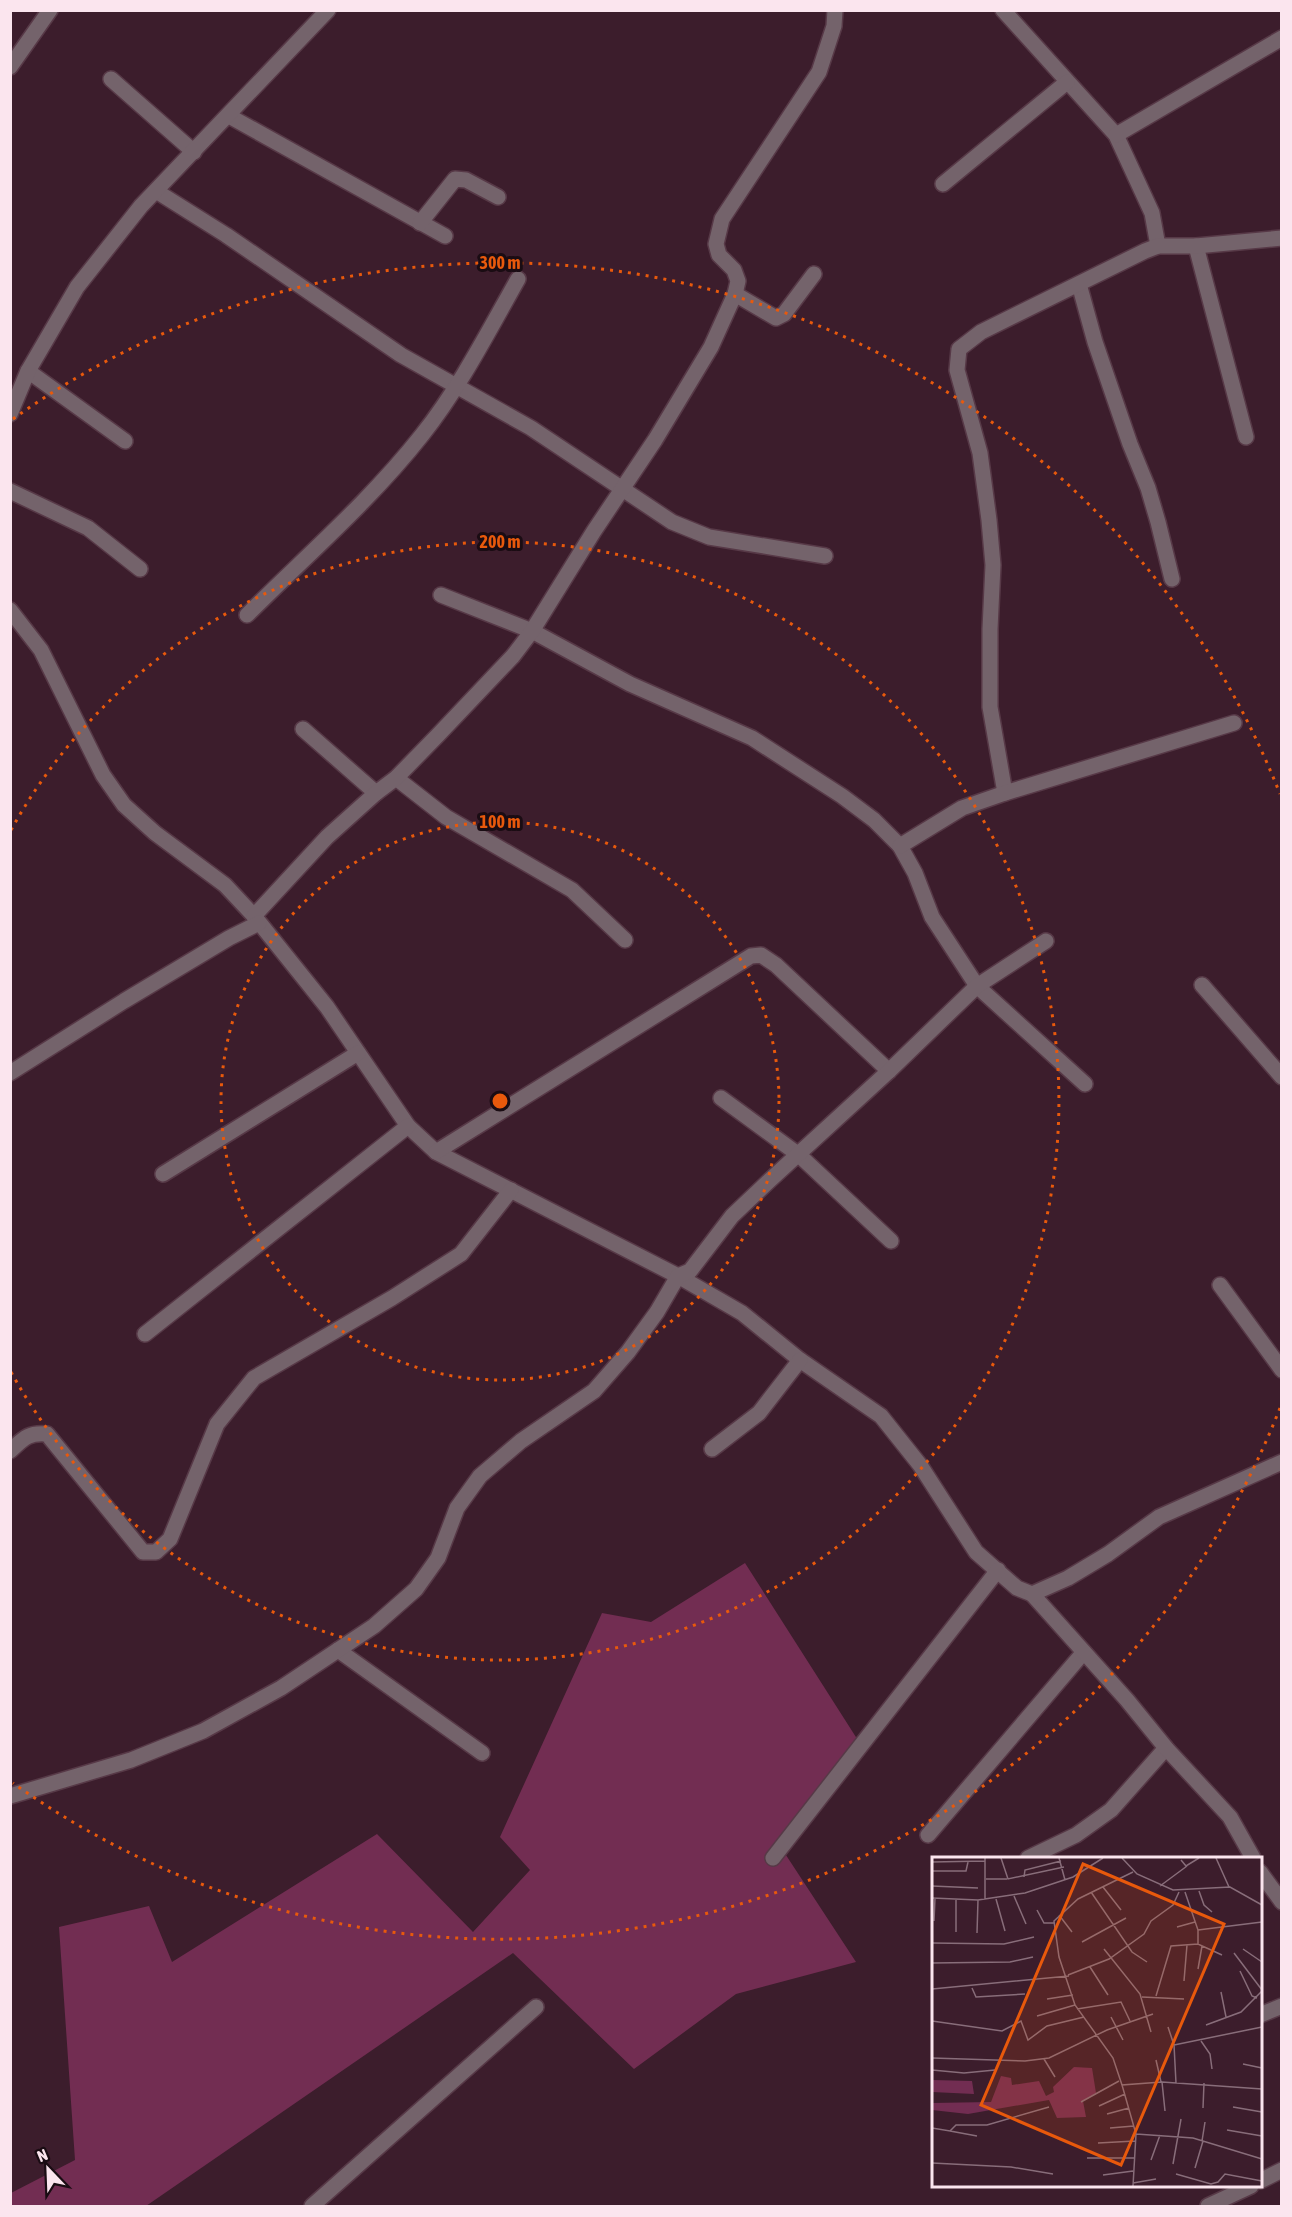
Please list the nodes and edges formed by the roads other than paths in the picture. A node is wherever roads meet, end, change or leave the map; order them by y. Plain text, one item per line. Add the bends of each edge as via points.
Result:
1 (50, 10) edge
2 (328, 10) edge
3 (835, 10) edge
4 (1003, 10) edge
5 (1281, 38) edge
6 (10, 67) edge
7 (111, 79) dead end
8 (1067, 82) junction
9 (229, 116) junction
10 (1116, 135) junction
11 (194, 152) junction
12 (943, 184) dead end
13 (156, 191) junction
14 (498, 196) dead end
15 (420, 223) junction
16 (445, 236) dead end
17 (1281, 238) edge
18 (1158, 246) junction
19 (1196, 246) junction
20 (814, 274) dead end
21 (518, 279) dead end
22 (1079, 284) junction
23 (735, 294) junction
24 (28, 370) junction
25 (457, 386) junction
26 (10, 414) edge
27 (1246, 437) dead end
28 (125, 441) dead end
29 (622, 490) junction
30 (10, 491) edge
31 (825, 556) dead end
32 (140, 569) dead end
33 (1172, 579) dead end
34 (441, 595) dead end
35 (10, 610) edge
36 (247, 615) dead end
37 (532, 631) junction
38 (1234, 723) dead end
39 (303, 729) dead end
40 (396, 778) junction
41 (376, 793) junction
42 (1005, 793) junction
43 (900, 846) junction
44 (257, 920) junction
45 (625, 940) dead end
46 (1046, 941) dead end
47 (977, 986) junction
48 (1202, 986) dead end
49 (357, 1053) junction
50 (889, 1071) junction
51 (10, 1073) edge
52 (1281, 1077) edge
53 (1085, 1084) dead end
54 (721, 1098) dead end
55 (408, 1126) junction
56 (436, 1152) junction
57 (799, 1155) junction
58 (163, 1174) dead end
59 (511, 1190) junction
60 (891, 1241) dead end
61 (678, 1276) junction
62 (1220, 1286) dead end
63 (145, 1334) dead end
64 (800, 1360) junction
65 (1281, 1370) edge
66 (712, 1449) dead end
67 (10, 1451) edge
68 (1281, 1462) edge
69 (998, 1570) junction
70 (1032, 1594) junction
71 (338, 1650) junction
72 (1083, 1653) junction
73 (1166, 1748) junction
74 (482, 1752) dead end
75 (10, 1796) edge
76 (928, 1835) dead end
77 (1030, 1857) edge
78 (1252, 1857) edge
79 (773, 1858) dead end
80 (1262, 1874) edge
81 (1281, 1902) edge
82 (1281, 2006) edge
83 (536, 2007) dead end
84 (1262, 2014) edge
85 (1281, 2170) edge
86 (1262, 2180) edge
87 (1249, 2187) edge
88 (312, 2206) edge
89 (1208, 2206) edge

1 - 6 street
2 - 9 street
3 - 23 street via 834,26 819,72 722,219 716,244 719,255 734,270 738,281
4 - 8 street
5 - 10 street
7 - 11 street
8 - 10 street
8 - 12 street
9 - 11 street
9 - 15 street
10 - 18 street via 1152,213
11 - 13 street
13 - 24 street via 77,287
13 - 25 street via 401,355
14 - 15 street via 466,180 455,179
15 - 16 street
17 - 19 street
18 - 19 street
18 - 22 street
19 - 27 street
20 - 23 street via 784,314 776,318
21 - 25 street
22 - 33 street via 1095,342 1151,500
22 - 42 street via 981,332 959,350 957,370 980,453 989,520 993,565 990,707
23 - 29 street via 711,346
24 - 26 street
24 - 28 street
25 - 29 street via 531,428
25 - 36 street via 422,435 379,483 323,544
29 - 31 street via 672,522 709,537
29 - 37 street
30 - 32 street via 88,528
34 - 37 street
35 - 44 street via 41,650 103,775 124,805 154,833 225,885
37 - 40 street via 513,656
37 - 43 street via 630,684 752,738 850,802
38 - 42 street
39 - 41 street
40 - 41 street
40 - 45 street via 446,817 572,890
41 - 44 street via 327,837
42 - 43 street via 962,808
43 - 47 street via 932,917
44 - 49 street via 327,1006
44 - 51 street
46 - 47 street
47 - 50 street
47 - 53 street
48 - 52 street
49 - 55 street
49 - 58 street
50 - 56 street via 776,964 761,955 751,956
50 - 57 street
54 - 57 street
55 - 56 street
55 - 63 street
56 - 59 street
57 - 60 street
57 - 61 street via 732,1216 690,1271
59 - 61 street
59 - 67 street via 461,1254 254,1378 217,1424 170,1539 156,1552 142,1552 47,1434 35,1432
61 - 64 street via 742,1313
61 - 71 street via 628,1352 594,1391 521,1441 480,1476 457,1508 438,1558 416,1589 374,1626
62 - 65 street
64 - 66 street via 759,1413
64 - 69 street via 881,1416 921,1465 975,1552
68 - 70 street via 1159,1517 1068,1578
69 - 70 street via 1017,1588
69 - 79 street
70 - 72 street
71 - 74 street
71 - 75 street via 281,1688 203,1731 131,1760
72 - 73 street
72 - 76 street
73 - 77 street via 1111,1810 1076,1835
73 - 78 street via 1230,1816
80 - 81 street
82 - 84 street
83 - 88 street
85 - 86 street
87 - 89 street

